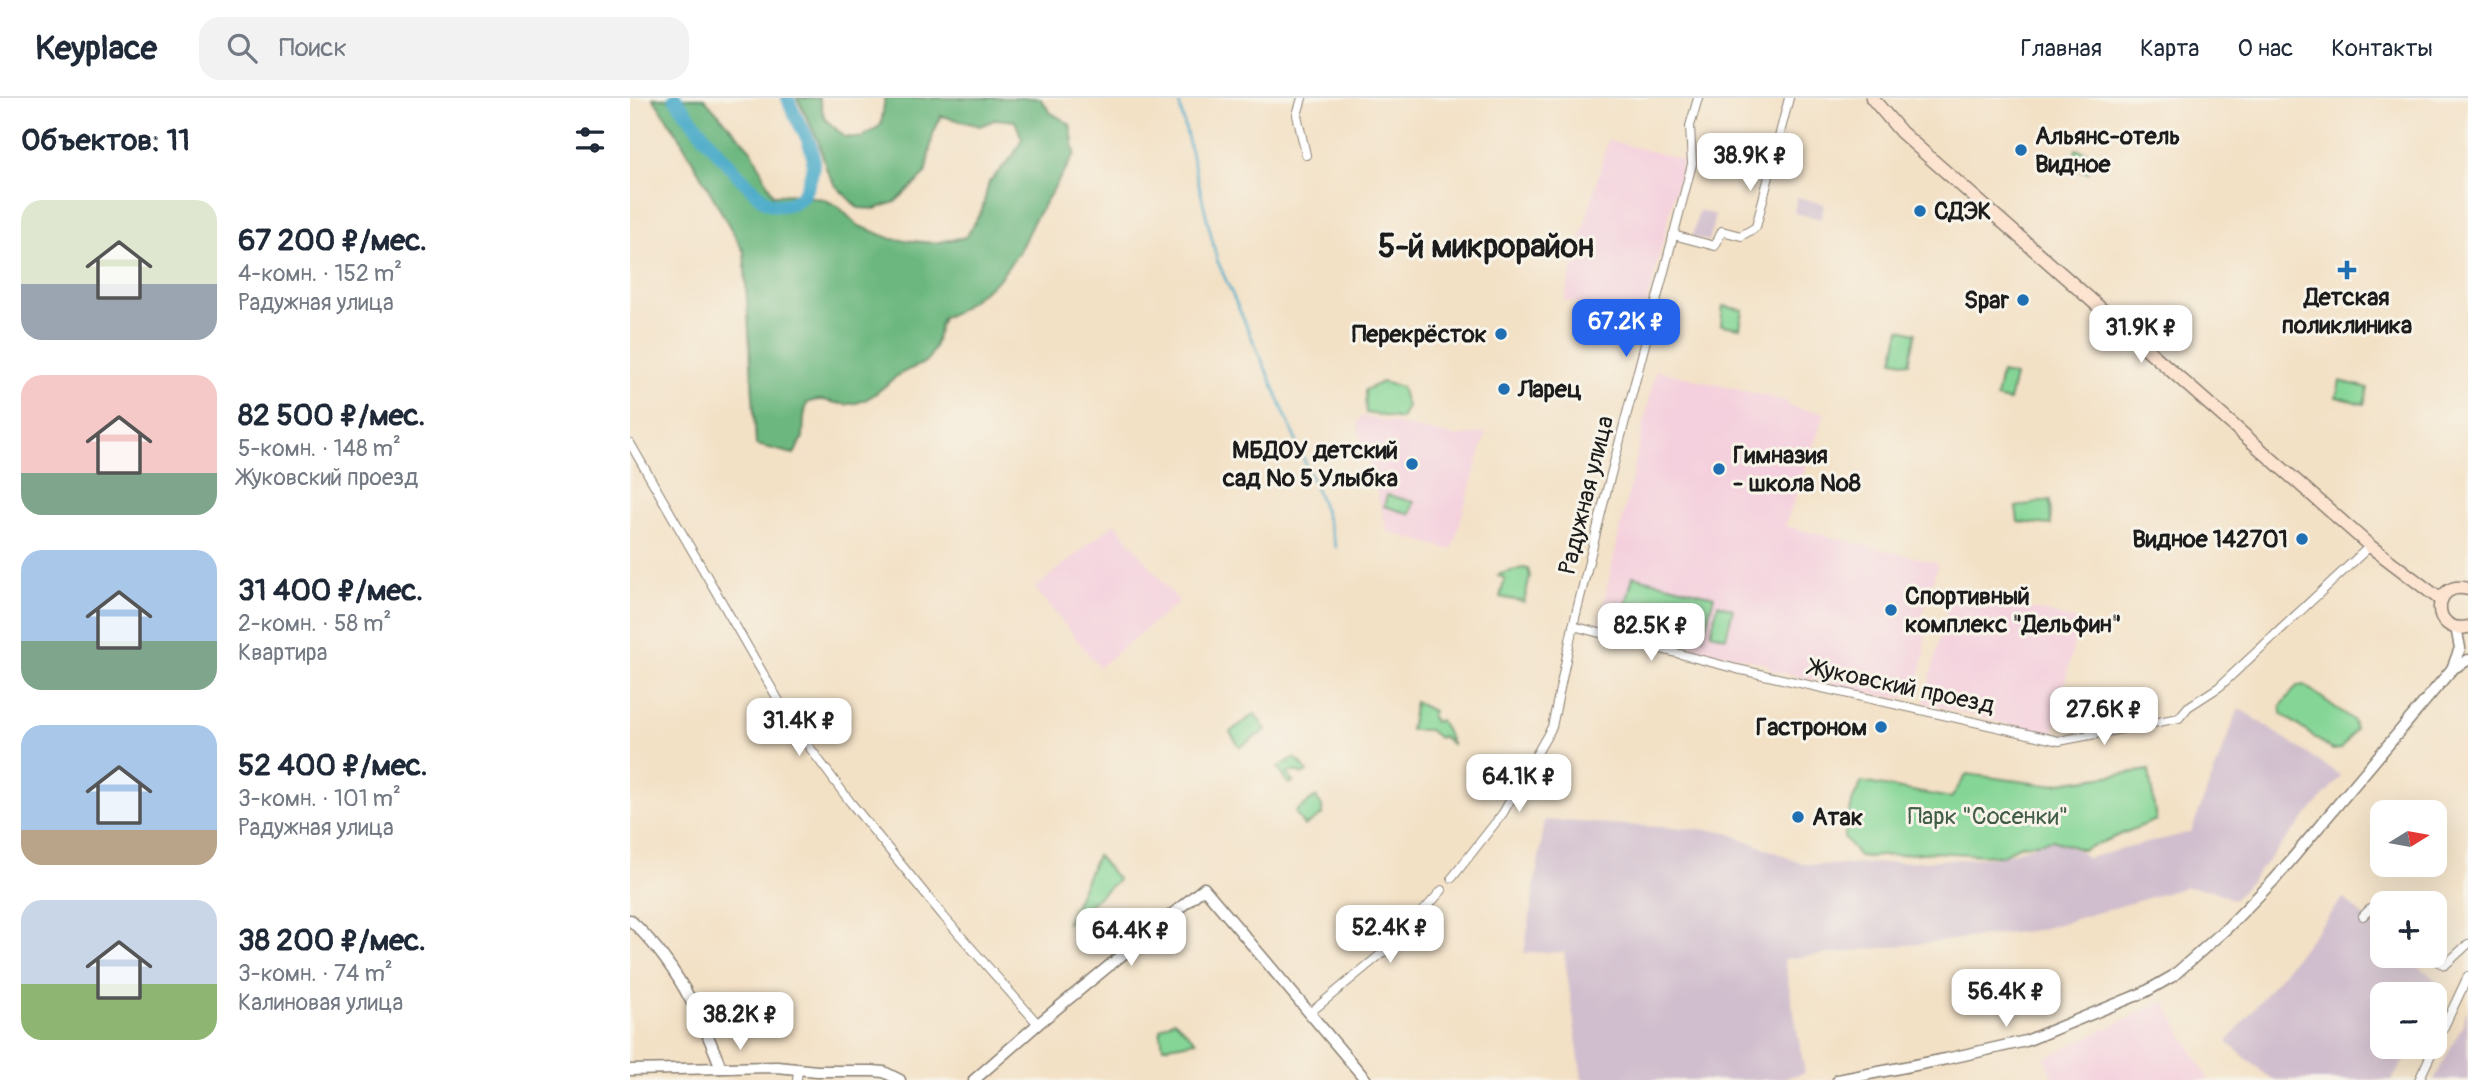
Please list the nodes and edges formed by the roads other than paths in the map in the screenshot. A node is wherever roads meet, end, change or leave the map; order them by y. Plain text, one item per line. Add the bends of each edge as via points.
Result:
1 (1302, 98) edge
2 (1698, 98) edge
3 (1789, 98) edge
4 (1872, 98) edge
5 (1306, 155) dead end
6 (1673, 235) junction
7 (630, 443) edge
8 (2370, 545) junction
9 (2468, 589) edge
10 (2441, 600) junction
11 (1573, 626) junction
12 (2462, 627) edge
13 (2468, 660) edge
14 (2452, 669) junction
15 (1452, 878) dead end
16 (1442, 890) dead end
17 (2370, 909) edge
18 (2363, 916) dead end
19 (630, 919) edge
20 (2468, 944) edge
21 (2447, 963) edge
22 (2468, 976) edge
23 (1311, 1012) junction
24 (1038, 1024) junction
25 (721, 1068) junction
26 (630, 1070) edge
27 (833, 1071) junction
28 (850, 1072) junction
29 (797, 1074) edge
30 (804, 1080) edge
31 (821, 1080) edge
32 (870, 1080) edge
33 (900, 1080) edge
34 (974, 1080) edge
35 (1366, 1080) edge
36 (1838, 1080) edge
37 (2419, 1080) edge

1 - 5 street via 1297,115
2 - 6 street, Радужная улица via 1690,126 1692,164
3 - 6 street via 1756,227 1741,236 1722,231 1715,246
4 - 8 main road via 1901,132
6 - 11 street, Радужная улица
7 - 24 street via 810,748 850,803
8 - 10 main road
8 - 11 street, Жуковский проезд via 2219,687 2179,718 2059,741 1737,669
9 - 10 main road via 2454,588
10 - 12 main road via 2443,620
11 - 15 street, Радужная улица via 1552,727 1503,813
12 - 14 street
13 - 14 street
14 - 36 street via 2275,879 2173,976 2026,1041
16 - 23 street via 1398,940
17 - 18 street
19 - 25 street via 677,976
20 - 21 street
22 - 37 street
23 - 24 street via 1204,888
23 - 35 street
24 - 34 street
25 - 26 street
25 - 29 street via 777,1067
27 - 28 street
27 - 29 street
27 - 31 street
28 - 32 street
28 - 33 street via 884,1072
29 - 30 street

